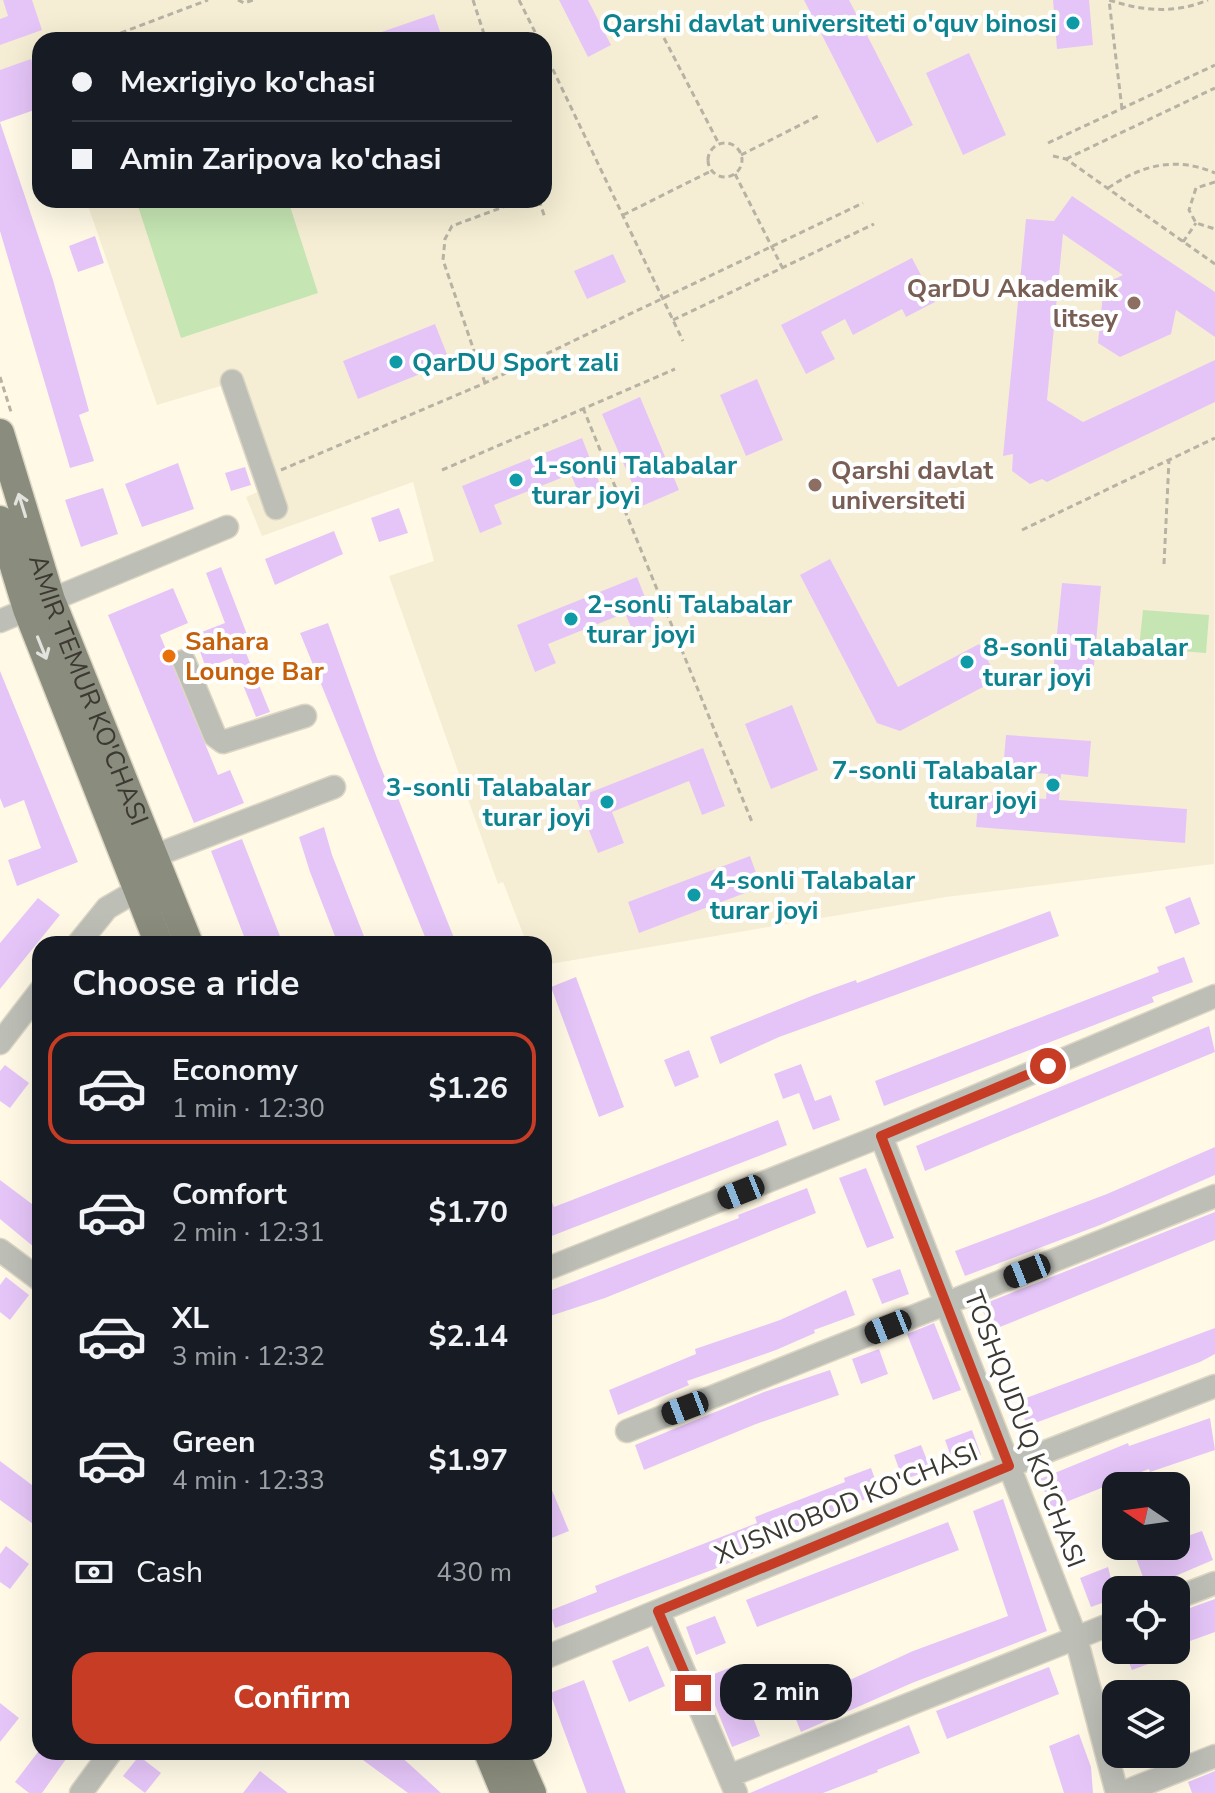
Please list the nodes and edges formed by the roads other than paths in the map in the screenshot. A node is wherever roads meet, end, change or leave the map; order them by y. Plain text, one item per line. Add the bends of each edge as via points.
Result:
1 (232, 381) dead end
2 (0, 433) edge
3 (276, 508) dead end
4 (0, 520) edge
5 (227, 527) dead end
6 (39, 605) junction
7 (0, 621) edge
8 (184, 661) dead end
9 (305, 716) dead end
10 (334, 787) dead end
11 (154, 856) junction
12 (138, 890) junction
13 (84, 936) edge
14 (156, 936) edge
15 (186, 936) edge
16 (1215, 996) edge
17 (32, 1001) edge
18 (0, 1043) edge
19 (881, 1136) junction
20 (1215, 1196) edge
21 (0, 1250) edge
22 (552, 1267) edge
23 (32, 1274) edge
24 (946, 1304) junction
25 (1215, 1386) edge
26 (627, 1431) dead end
27 (1009, 1466) junction
28 (1215, 1583) edge
29 (1190, 1593) edge
30 (658, 1611) junction
31 (1102, 1628) edge
32 (1076, 1638) junction
33 (552, 1655) edge
34 (1215, 1756) edge
35 (105, 1760) edge
36 (491, 1760) edge
37 (518, 1760) edge
38 (732, 1785) edge
39 (81, 1793) edge
40 (505, 1793) edge
41 (532, 1793) edge
42 (1120, 1793) edge

1 - 3 street
6 -> 2 main road, AMIR TEMUR KO'CHASI
4 - 6 main road, AMIR TEMUR KO'CHASI
5 - 6 street
6 - 7 street
6 - 11 main road, AMIR TEMUR KO'CHASI
6 -> 12 main road, AMIR TEMUR KO'CHASI
8 - 9 street via 215,736 223,742
10 - 11 street
11 - 15 main road, AMIR TEMUR KO'CHASI
12 - 13 street via 107,908
12 - 14 main road, AMIR TEMUR KO'CHASI
16 - 19 street
17 - 18 street
19 - 22 street
19 - 24 street, TOSHQUDUQ KO'CHASI
20 - 24 street
21 - 23 street
24 - 26 street
24 - 27 street, TOSHQUDUQ KO'CHASI
25 - 27 street, XUSNIOBOD KO'CHASI
27 - 30 street, XUSNIOBOD KO'CHASI
27 - 32 street, TOSHQUDUQ KO'CHASI
28 - 29 street
30 - 33 street, XUSNIOBOD KO'CHASI
30 - 38 street
31 - 32 street
32 - 38 street
32 - 42 street, TOSHQUDUQ KO'CHASI
34 - 42 street
35 - 39 street
36 - 40 main road
37 - 41 main road

